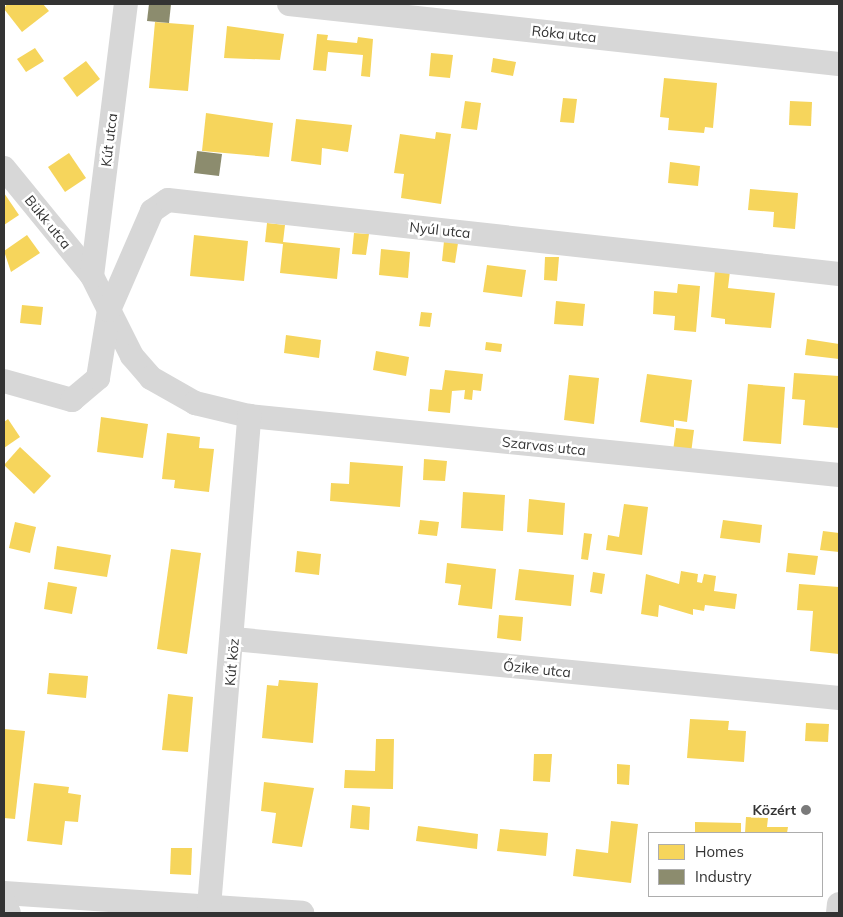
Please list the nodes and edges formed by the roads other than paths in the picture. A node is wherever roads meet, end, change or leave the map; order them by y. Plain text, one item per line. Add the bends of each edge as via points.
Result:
1 (126, 4) edge
2 (289, 4) edge
3 (839, 64) edge
4 (4, 168) edge
5 (839, 274) edge
6 (92, 276) junction
7 (109, 310) junction
8 (4, 381) edge
9 (249, 416) junction
10 (839, 475) edge
11 (234, 639) junction
12 (839, 698) edge
13 (4, 892) edge
14 (4, 902) edge
15 (839, 904) edge
16 (209, 907) junction
17 (9, 913) edge
18 (302, 913) edge
19 (838, 913) edge

1 - 6 street, Kút utca
2 - 3 street, Róka utca
4 - 6 street, Bükk utca
5 - 7 street, Nyúl utca via 168,200 152,211
6 - 7 street, Bükk utca
7 - 8 street, Nyúl utca via 98,378 72,400
7 - 9 street, Szarvas utca via 132,356 151,378 194,403
9 - 10 street, Szarvas utca
9 - 11 street, Kút köz
11 - 12 street, Őzike utca
11 - 16 street, Kút köz
13 - 16 street
14 - 17 street
15 - 19 street
16 - 18 street

